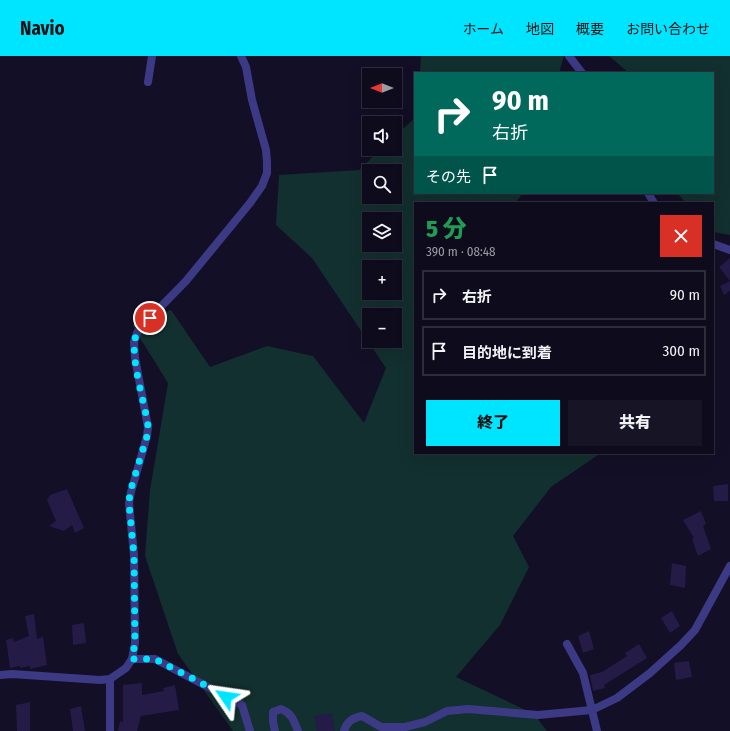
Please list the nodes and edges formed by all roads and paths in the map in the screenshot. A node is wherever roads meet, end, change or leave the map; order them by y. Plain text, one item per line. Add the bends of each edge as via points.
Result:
1 (152, 56) edge
2 (241, 56) edge
3 (569, 56) edge
4 (581, 72) edge
5 (148, 82) dead end
6 (714, 244) edge
7 (730, 250) edge
8 (730, 566) edge
9 (567, 644) dead end
10 (132, 659) junction
11 (0, 674) edge
12 (110, 679) junction
13 (592, 710) junction
14 (110, 731) edge
15 (250, 731) edge
16 (275, 731) edge
17 (298, 731) edge
18 (344, 731) edge
19 (597, 731) edge

1 - 5 street
2 - 10 street via 246,67 266,150 267,174 250,203 186,281 141,327 134,342 148,426 129,503 134,556 135,643
3 - 4 street
6 - 7 street
8 - 13 street via 695,630 681,645 617,698
9 - 13 street via 583,673
10 - 12 street via 126,668
10 - 15 street via 155,659 242,705
11 - 12 street
12 - 14 street
13 - 18 street via 538,715 468,709 447,711 425,722 405,727 381,727 362,716 352,719
13 - 19 street
16 - 17 street via 273,712 282,709 288,711

